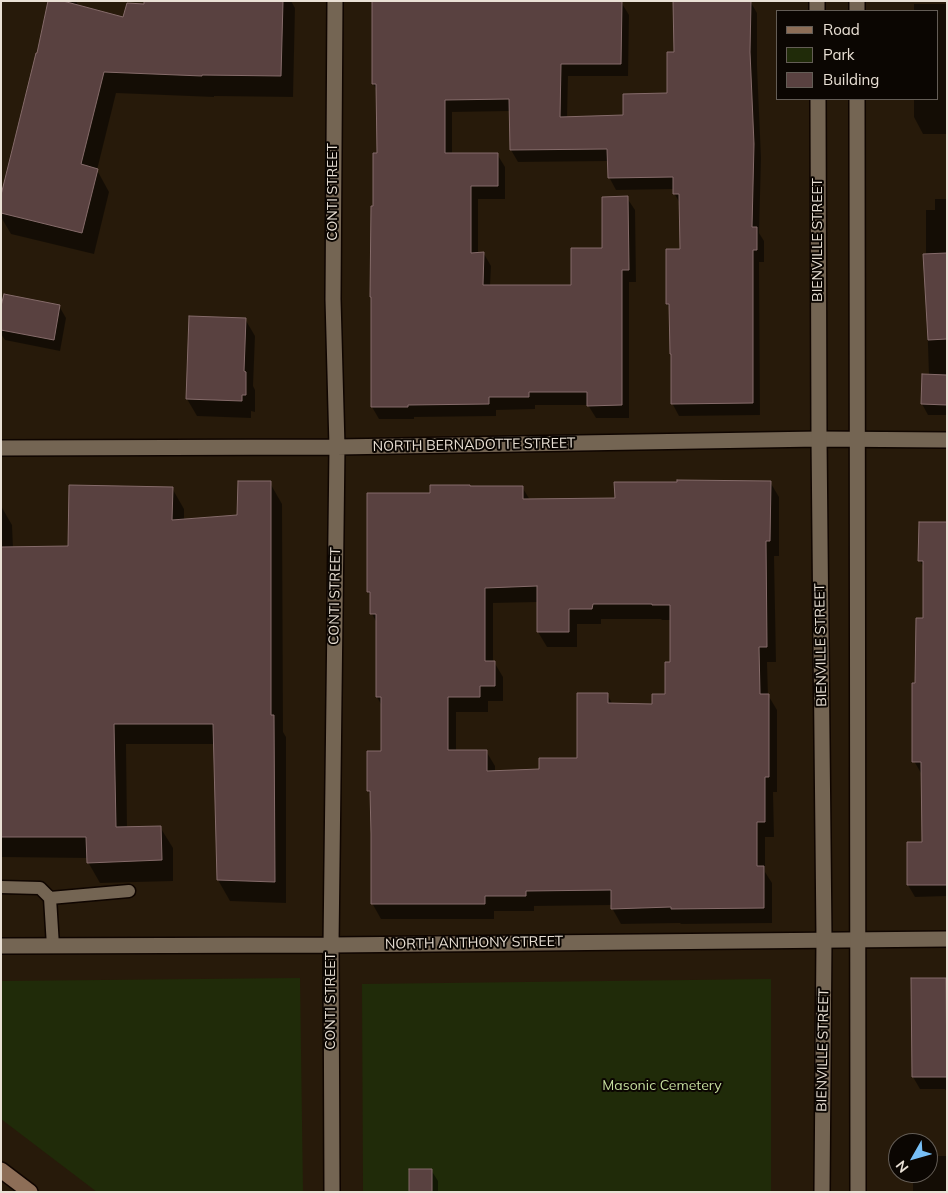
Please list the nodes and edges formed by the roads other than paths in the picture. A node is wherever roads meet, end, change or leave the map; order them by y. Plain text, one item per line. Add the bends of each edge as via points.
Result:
1 (335, 1) edge
2 (818, 100) edge
3 (857, 100) edge
4 (819, 439) junction
5 (858, 439) junction
6 (947, 440) edge
7 (336, 447) junction
8 (1, 448) edge
9 (1, 887) edge
10 (129, 891) dead end
11 (50, 898) junction
12 (824, 939) junction
13 (858, 939) junction
14 (947, 939) edge
15 (331, 945) junction
16 (1, 946) edge
17 (54, 946) junction
18 (1, 1170) edge
19 (30, 1192) edge
20 (332, 1192) edge
21 (822, 1192) edge
22 (858, 1192) edge

1 - 7 street, CONTI STREET via 333,299
2 - 4 street, BIENVILLE STREET
3 - 5 street
4 - 5 street, NORTH BERNADOTTE STREET
4 - 7 street, NORTH BERNADOTTE STREET
4 - 12 street, BIENVILLE STREET
5 - 6 street, NORTH BERNADOTTE STREET
5 - 13 street
7 - 8 street, NORTH BERNADOTTE STREET
7 - 15 street, CONTI STREET
9 - 11 lane via 40,888
10 - 11 lane
11 - 17 lane
12 - 13 street, NORTH ANTHONY STREET
12 - 15 street, NORTH ANTHONY STREET
12 - 21 street, BIENVILLE STREET
13 - 14 street, NORTH ANTHONY STREET
13 - 22 street
15 - 17 street, NORTH ANTHONY STREET
15 - 20 street, CONTI STREET
16 - 17 street, NORTH ANTHONY STREET
18 - 19 main road

